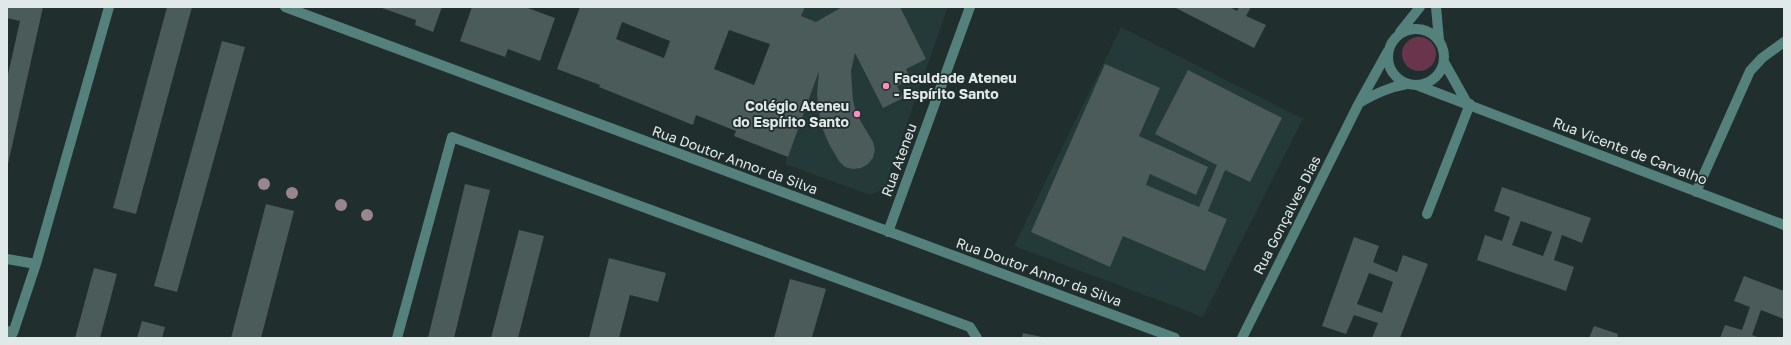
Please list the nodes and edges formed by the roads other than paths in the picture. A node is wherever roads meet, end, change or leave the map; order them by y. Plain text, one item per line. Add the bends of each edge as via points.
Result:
1 (109, 7) edge
2 (285, 7) edge
3 (970, 7) edge
4 (1420, 7) edge
5 (1436, 7) edge
6 (1399, 34) junction
7 (1440, 40) junction
8 (1784, 42) edge
9 (1388, 51) junction
10 (1444, 62) junction
11 (1407, 84) junction
12 (1419, 86) junction
13 (1358, 104) junction
14 (1469, 104) junction
15 (1696, 192) junction
16 (1427, 214) dead end
17 (1784, 225) edge
18 (888, 232) junction
19 (7, 259) edge
20 (36, 264) junction
21 (7, 331) edge
22 (397, 338) edge
23 (977, 338) edge
24 (1175, 338) edge
25 (1242, 338) edge

1 - 20 street
2 - 18 street, Rua Doutor Annor da Silva
3 - 18 street, Rua Ateneu
4 - 6 street
5 - 7 street
6 - 7 street via 1410,29 1421,29 1432,33
6 - 9 street via 1392,41
7 - 10 street
8 - 15 street via 1762,58 1750,71
9 - 11 street via 1391,71
9 - 13 street, Rua Gonçalves Dias
10 - 12 street via 1440,73
10 - 14 street
11 - 12 street
11 - 13 street via 1376,93
12 - 14 street, Rua Vicente de Carvalho
13 - 25 street, Rua Gonçalves Dias
14 - 15 street, Rua Vicente de Carvalho
14 - 16 street
15 - 17 street, Rua Vicente de Carvalho
18 - 24 street, Rua Doutor Annor da Silva
19 - 20 street
20 - 21 street via 13,332
22 - 23 street via 452,137 970,327

